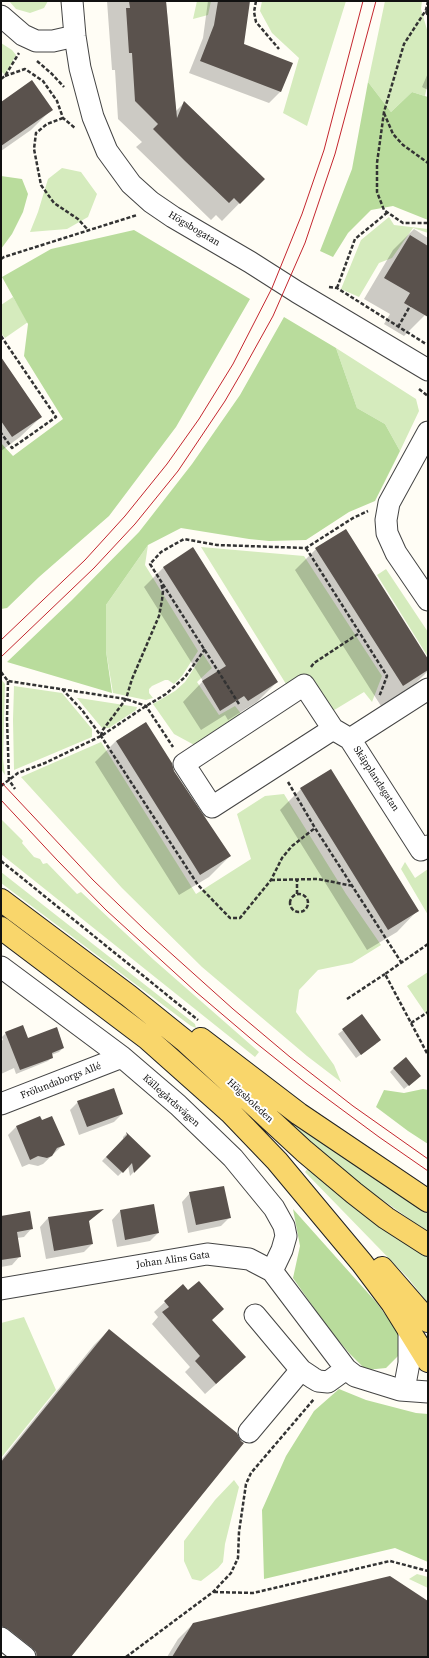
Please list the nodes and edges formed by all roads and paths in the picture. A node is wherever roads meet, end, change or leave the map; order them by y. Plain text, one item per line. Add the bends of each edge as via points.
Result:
1 (72, 1) edge
2 (256, 1) edge
3 (428, 1) edge
4 (426, 10) junction
5 (1, 16) edge
6 (428, 16) edge
7 (75, 36) junction
8 (279, 49) dead end
9 (21, 50) dead end
10 (5, 76) junction
11 (1, 79) edge
12 (384, 112) junction
13 (428, 163) edge
14 (388, 212) junction
15 (144, 213) dead end
16 (428, 223) edge
17 (89, 231) junction
18 (1, 259) edge
19 (337, 288) dead end
20 (410, 306) dead end
21 (398, 326) dead end
22 (1, 336) edge
23 (428, 370) edge
24 (428, 432) edge
25 (1, 433) edge
26 (389, 503) junction
27 (306, 548) junction
28 (160, 580) junction
29 (428, 600) edge
30 (358, 634) dead end
31 (205, 649) junction
32 (1, 672) edge
33 (8, 680) junction
34 (304, 685) junction
35 (62, 689) junction
36 (428, 689) edge
37 (126, 699) junction
38 (146, 706) junction
39 (383, 718) junction
40 (249, 720) junction
41 (342, 734) junction
42 (101, 736) junction
43 (184, 764) junction
44 (277, 764) junction
45 (9, 780) junction
46 (1, 786) edge
47 (15, 789) dead end
48 (315, 828) junction
49 (428, 846) edge
50 (297, 879) junction
51 (271, 880) junction
52 (353, 886) junction
53 (297, 894) junction
54 (1, 900) edge
55 (1, 928) edge
56 (428, 944) edge
57 (73, 954) junction
58 (401, 962) junction
59 (1, 967) edge
60 (385, 974) junction
61 (347, 999) dead end
62 (428, 1012) edge
63 (411, 1023) junction
64 (427, 1052) edge
65 (122, 1057) junction
66 (1, 1104) edge
67 (428, 1202) edge
68 (425, 1244) edge
69 (272, 1271) junction
70 (1, 1289) edge
71 (255, 1315) dead end
72 (418, 1325) edge
73 (428, 1361) edge
74 (346, 1369) junction
75 (301, 1370) junction
76 (428, 1371) edge
77 (328, 1382) junction
78 (397, 1382) junction
79 (428, 1392) edge
80 (249, 1432) dead end
81 (428, 1571) edge
82 (213, 1592) junction
83 (1, 1638) edge
84 (25, 1657) edge
85 (126, 1657) edge

1 - 7 street, Högsbogatan
2 - 8 path via 256,22
3 - 4 path
4 - 6 path
4 - 12 path via 404,44
5 - 7 street via 23,35 36,41 53,41
7 - 23 street, Högsbogatan via 83,84 100,135 122,173 144,196 173,217
9 - 10 path
10 - 11 path
10 - 17 path via 25,69 43,81 56,100 63,118 47,124 36,134 34,149 41,185 54,203 78,219
12 - 13 path via 393,134 403,145
12 - 14 path via 377,163 377,192 384,210
14 - 16 path via 403,223
14 - 19 path via 355,239
15 - 17 path
17 - 18 path
20 - 21 path
22 - 25 path via 56,417 12,448
24 - 26 street
26 - 27 path via 353,518
26 - 29 street via 387,534 396,553
27 - 28 path via 218,544 184,539 161,552 150,564
27 - 39 path via 387,676 375,707
28 - 31 path
28 - 37 path via 163,590 159,616
30 - 34 path via 314,663 303,681
31 - 38 path via 177,686
31 - 40 path
32 - 33 path
33 - 35 path
33 - 45 path
34 - 40 street
34 - 41 street
35 - 37 path
35 - 42 path
36 - 39 street, Skäpplandsgatan
37 - 38 path
37 - 42 path
38 - 42 path
38 - 43 path
39 - 41 street, Skäpplandsgatan
40 - 43 street
41 - 44 street
41 - 49 street, Skäpplandsgatan via 421,850
42 - 45 path
42 - 51 path via 198,885 230,918 240,918
43 - 44 street via 212,807
44 - 48 path
45 - 46 path
45 - 47 path
48 - 51 path via 292,846 282,858
48 - 52 path
50 - 51 path
50 - 52 path via 318,879
50 - 53 path
52 - 58 path
53 - 53 path via 290,903 294,911 306,910 308,902 305,896
54 - 57 main road, Högsboleden
55 - 72 main road, Högsboleden via 148,1039 230,1112 259,1134 296,1172
56 - 58 path
57 - 67 main road, Högsboleden via 136,990 299,1114
57 - 68 main road, Högsboleden via 185,1041 304,1151 354,1193
58 - 60 path
59 - 65 street, Källegårdsvägen
60 - 61 path
60 - 63 path
62 - 63 path
63 - 64 path
65 - 66 street, Frölundaborgs Allé
65 - 69 street, Källegårdsvägen via 233,1158 274,1208 284,1226 286,1236
69 - 70 street, Johan Alins Gata via 250,1259 208,1254
69 - 74 street, Johan Alins Gata
71 - 75 street
72 - 73 main road, Högsboleden
72 - 78 street via 409,1363
74 - 77 street
74 - 78 street, Johan Alins Gata via 365,1380
75 - 77 street via 318,1381
75 - 80 street
76 - 78 street
77 - 82 path via 251,1473 246,1484 238,1558 231,1573
78 - 79 street, Johan Alins Gata via 400,1390
81 - 82 path via 390,1561 253,1593
82 - 85 path
83 - 84 street

